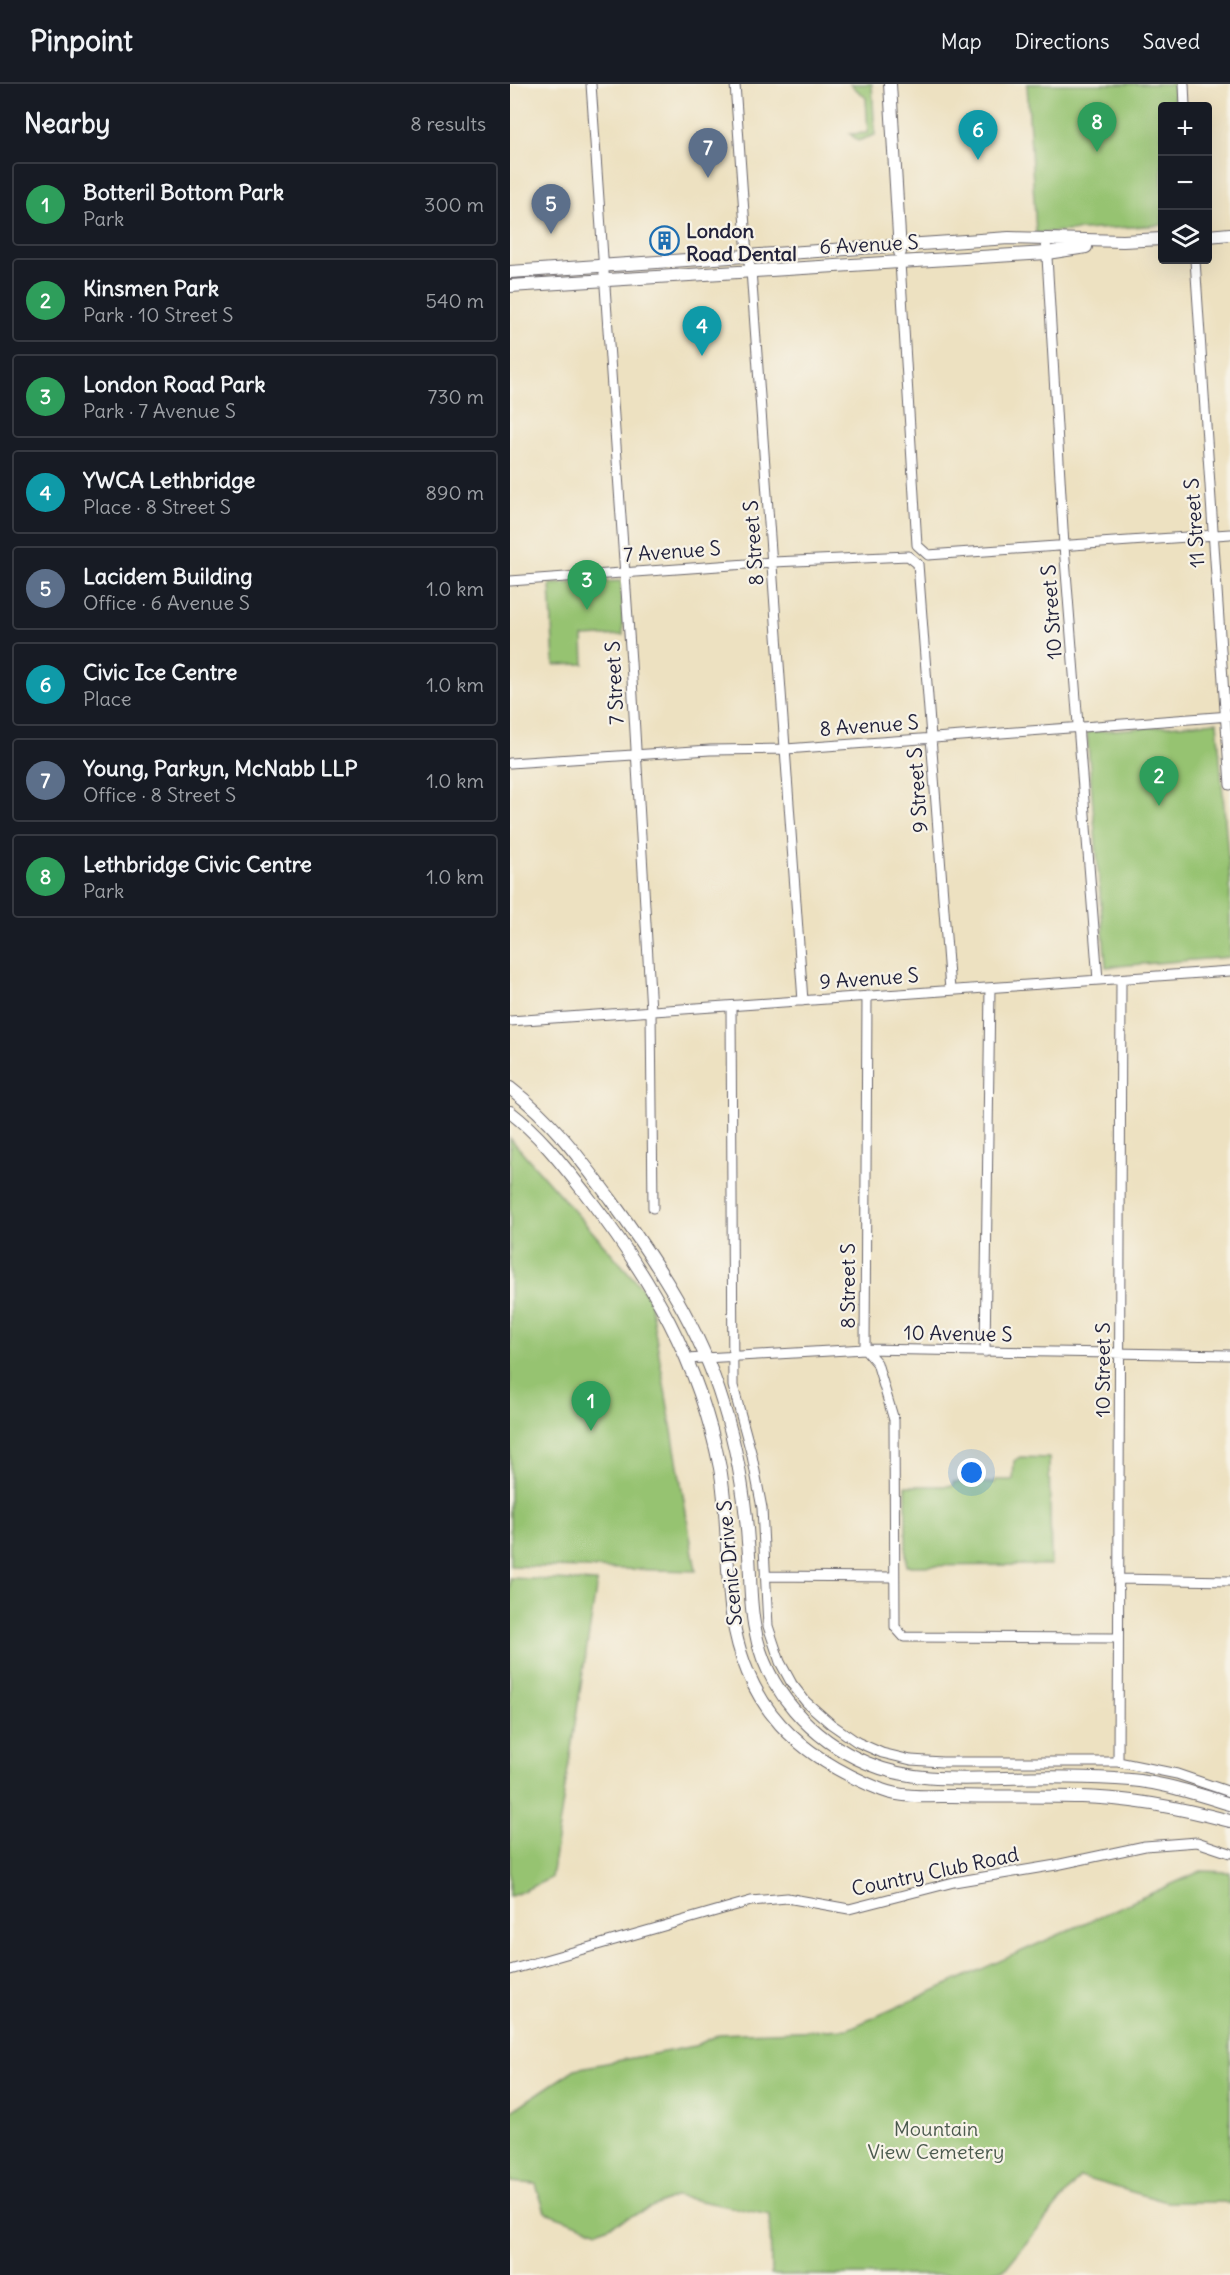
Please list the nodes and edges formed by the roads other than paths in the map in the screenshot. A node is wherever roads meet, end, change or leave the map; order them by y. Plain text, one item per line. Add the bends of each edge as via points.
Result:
1 (591, 84) edge
2 (735, 84) edge
3 (890, 84) edge
4 (1184, 84) edge
5 (1185, 102) edge
6 (1230, 234) edge
7 (1212, 236) edge
8 (1158, 239) edge
9 (900, 245) junction
10 (1047, 247) junction
11 (747, 256) junction
12 (900, 262) junction
13 (1195, 264) edge
14 (604, 265) junction
15 (752, 270) junction
16 (510, 272) edge
17 (605, 278) junction
18 (510, 286) edge
19 (1230, 534) edge
20 (1212, 536) junction
21 (1064, 546) junction
22 (909, 556) joint
23 (772, 562) junction
24 (625, 573) junction
25 (510, 581) edge
26 (1228, 716) edge
27 (1079, 727) junction
28 (931, 738) junction
29 (786, 749) junction
30 (636, 754) junction
31 (510, 763) edge
32 (1230, 784) edge
33 (1230, 971) edge
34 (1121, 979) junction
35 (1098, 980) junction
36 (990, 988) junction
37 (950, 990) junction
38 (867, 996) junction
39 (803, 1000) junction
40 (731, 1006) junction
41 (651, 1011) junction
42 (510, 1021) edge
43 (510, 1088) edge
44 (510, 1112) edge
45 (653, 1208) dead end
46 (865, 1349) junction
47 (985, 1352) junction
48 (1120, 1353) junction
49 (733, 1354) junction
50 (1230, 1355) edge
51 (707, 1357) junction
52 (686, 1359) junction
53 (765, 1576) junction
54 (893, 1577) junction
55 (1119, 1579) junction
56 (1230, 1581) edge
57 (1118, 1638) junction
58 (1118, 1762) junction
59 (1230, 1792) edge
60 (1230, 1804) edge
61 (1230, 1821) edge
62 (1230, 1853) edge
63 (510, 1970) edge

1 - 14 street, 7 Street S
2 - 11 street, 8 Street S
3 - 9 main road
4 - 5 street
6 - 7 main road
8 - 10 main road, 6 Avenue S
9 - 10 main road, 6 Avenue S via 1009,238
9 - 11 main road, 6 Avenue S
9 - 12 main road
10 - 12 main road, 6 Avenue S
10 - 21 street, 10 Street S
11 - 14 main road, 6 Avenue S
11 - 15 street, 8 Street S
12 - 15 main road, 6 Avenue S
12 - 21 street via 917,545 928,555
13 - 20 street, 11 Street S
14 - 16 main road, 6 Avenue S
14 - 17 street, 7 Street S
15 - 17 main road, 6 Avenue S
15 - 23 street, 8 Street S
17 - 18 main road, 6 Avenue S
17 - 24 street, 7 Street S
19 - 20 street
20 - 21 street
20 - 26 street, 11 Street S
21 - 27 street, 10 Street S
22 - 23 street, 7 Avenue S
22 - 28 street, 9 Street S via 918,564
23 - 24 street, 7 Avenue S
23 - 29 street, 8 Street S
24 - 25 street, 7 Avenue S
24 - 30 street, 7 Street S
26 - 27 street, 8 Avenue S
26 - 32 street, 11 Street S
27 - 28 street, 8 Avenue S
27 - 35 street, 10 Street S
28 - 29 street, 8 Avenue S
28 - 37 street, 9 Street S
29 - 30 street, 8 Avenue S
29 - 39 street, 8 Street S
30 - 31 street, 8 Avenue S
30 - 41 street, 7 Street S
33 - 34 street, 9 Avenue S
34 - 35 street, 9 Avenue S
34 - 48 street, 10 Street S
35 - 36 street, 9 Avenue S
36 - 37 street, 9 Avenue S
36 - 47 street
37 - 38 street, 9 Avenue S
38 - 39 street, 9 Avenue S
38 - 46 street, 8 Street S
39 - 40 street, 9 Avenue S
40 - 41 street, 9 Avenue S
40 - 49 street, Scenic Drive S
41 - 42 street, 9 Avenue S
41 - 45 street, 7 Street S
43 - 51 main road, Scenic Drive S via 540,1110 562,1134 647,1250
44 - 52 main road, Scenic Drive S via 558,1158 618,1236 663,1305
46 - 47 street, 10 Avenue S
46 - 49 street, 10 Avenue S
46 - 54 street, 8 Street S via 877,1363 894,1420
47 - 48 street, 10 Avenue S
48 - 50 street, 10 Avenue S
48 - 55 street, 10 Street S
49 - 51 street, 10 Avenue S
49 - 53 street, Scenic Drive S via 733,1386 753,1456 762,1508
51 - 52 street, 10 Avenue S
51 - 60 main road, Scenic Drive S via 738,1463 755,1633 785,1700 822,1737 869,1765 923,1778 1120,1779 1184,1790
52 - 61 main road, Scenic Drive S via 720,1468 732,1614 741,1649 754,1687 788,1735 840,1772 887,1792 1131,1799
53 - 54 street
53 - 58 street, Scenic Drive S via 768,1626 780,1662 806,1702 857,1743 911,1760
54 - 57 street, 8 Street S via 894,1622 904,1637
55 - 56 street
55 - 57 street, 10 Street S
57 - 58 street, 10 Street S
58 - 59 street, Scenic Drive S via 1177,1774
62 - 63 street, Country Club Road via 1197,1842 1145,1846 954,1882 849,1909 787,1898 751,1901

